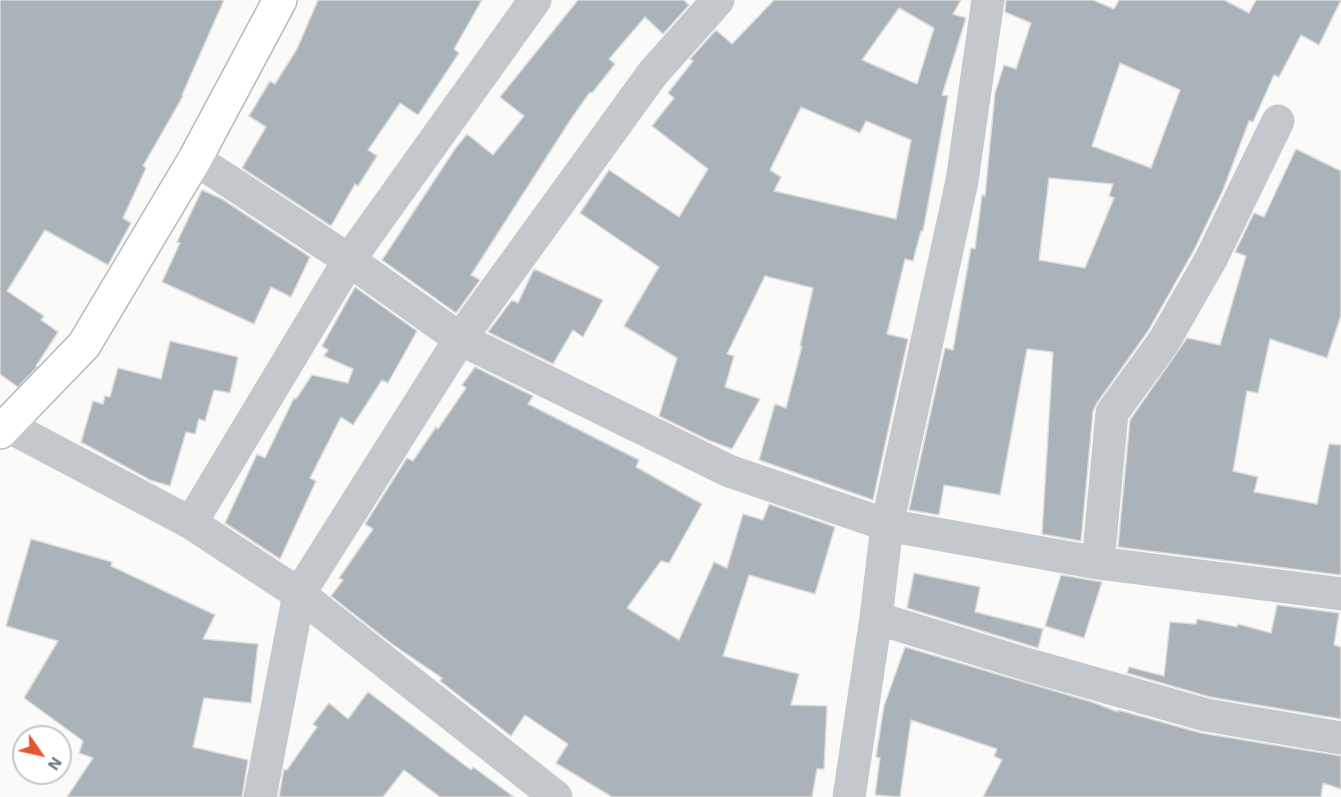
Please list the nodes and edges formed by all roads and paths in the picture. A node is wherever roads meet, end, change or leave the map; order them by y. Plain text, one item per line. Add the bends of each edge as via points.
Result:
1 (280, 0) edge
2 (535, 0) edge
3 (718, 0) edge
4 (988, 0) edge
5 (1278, 121) dead end
6 (195, 159) junction
7 (349, 260) junction
8 (460, 339) junction
9 (8, 421) edge
10 (190, 523) junction
11 (887, 525) junction
12 (1098, 563) junction
13 (299, 594) junction
14 (1341, 594) edge
15 (876, 618) junction
16 (1341, 738) edge
17 (260, 797) edge
18 (556, 797) edge
19 (849, 797) edge

1 - 6 street
2 - 7 street
3 - 8 street via 653,73
4 - 11 street via 962,181
5 - 12 street via 1210,259 1164,341 1112,413
6 - 7 street
6 - 9 street via 84,345
7 - 8 street
7 - 10 street
8 - 11 street via 729,471
8 - 13 street
9 - 10 street
10 - 13 street
11 - 12 street
11 - 15 street
12 - 14 street
13 - 17 street
13 - 18 street
15 - 16 street via 1206,715
15 - 19 street

